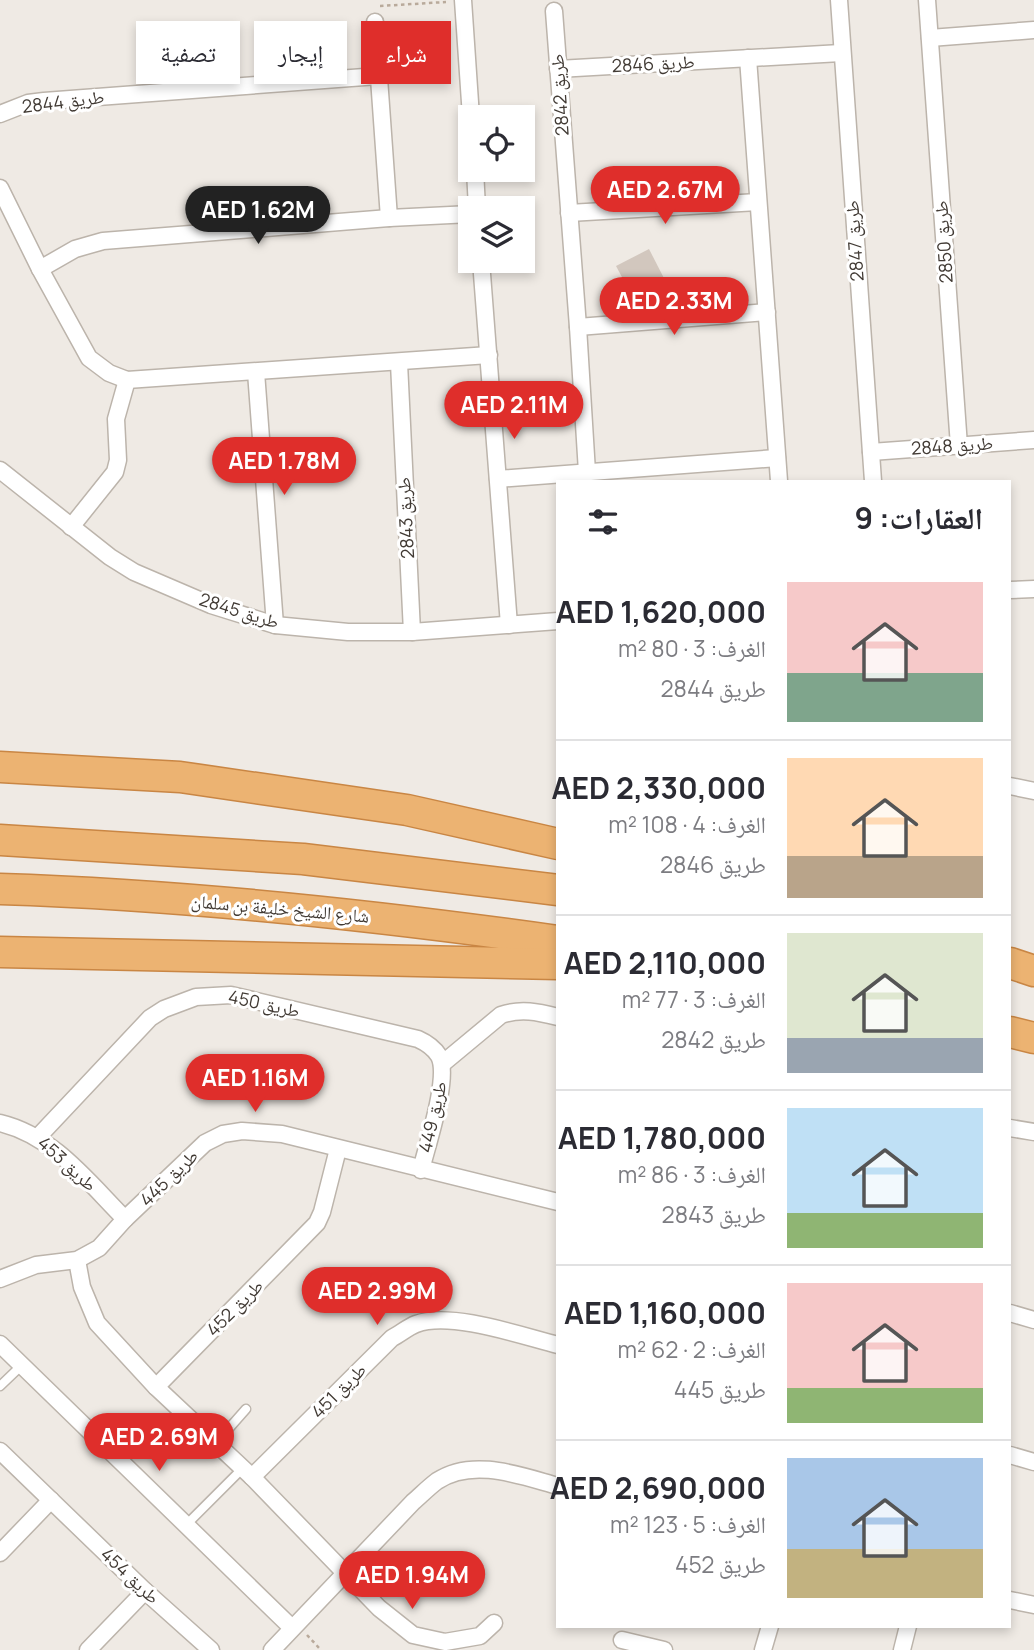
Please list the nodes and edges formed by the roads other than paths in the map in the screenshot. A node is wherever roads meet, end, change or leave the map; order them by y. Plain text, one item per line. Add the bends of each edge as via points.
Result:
1 (463, 0) edge
2 (839, 0) edge
3 (927, 0) edge
4 (554, 11) dead end
5 (1034, 30) edge
6 (930, 38) junction
7 (841, 53) junction
8 (748, 58) junction
9 (558, 69) junction
10 (361, 77) edge
11 (380, 84) edge
12 (470, 105) edge
13 (0, 114) edge
14 (0, 188) edge
15 (758, 202) junction
16 (569, 213) junction
17 (458, 215) edge
18 (389, 218) junction
19 (40, 269) junction
20 (482, 273) edge
21 (767, 312) junction
22 (579, 327) junction
23 (489, 355) junction
24 (399, 363) junction
25 (256, 372) junction
26 (127, 380) junction
27 (1034, 440) edge
28 (959, 446) junction
29 (871, 452) junction
30 (777, 458) junction
31 (0, 470) edge
32 (587, 472) junction
33 (498, 479) junction
34 (779, 480) edge
35 (873, 480) edge
36 (71, 527) junction
37 (1034, 589) edge
38 (1011, 590) edge
39 (556, 621) edge
40 (275, 625) junction
41 (509, 625) junction
42 (412, 632) junction
43 (0, 767) edge
44 (1011, 786) edge
45 (1034, 791) edge
46 (0, 840) edge
47 (556, 844) edge
48 (0, 889) edge
49 (556, 890) edge
50 (556, 941) edge
51 (0, 952) edge
52 (65, 954) junction
53 (0, 959) edge
54 (1011, 962) edge
55 (556, 964) edge
56 (1034, 971) edge
57 (1011, 974) edge
58 (1034, 978) edge
59 (556, 1016) edge
60 (1011, 1032) edge
61 (1034, 1038) edge
62 (418, 1039) joint
63 (442, 1064) junction
64 (0, 1123) edge
65 (1011, 1128) edge
66 (1034, 1132) edge
67 (38, 1137) junction
68 (338, 1149) junction
69 (421, 1170) junction
70 (556, 1202) edge
71 (125, 1219) junction
72 (77, 1260) junction
73 (0, 1279) edge
74 (1011, 1313) edge
75 (1034, 1320) edge
76 (0, 1344) edge
77 (556, 1345) edge
78 (22, 1365) junction
79 (0, 1386) edge
80 (156, 1387) junction
81 (246, 1409) dead end
82 (216, 1443) junction
83 (0, 1451) edge
84 (1011, 1455) edge
85 (1034, 1462) edge
86 (247, 1473) junction
87 (556, 1485) edge
88 (51, 1500) junction
89 (186, 1525) junction
90 (0, 1553) edge
91 (344, 1572) junction
92 (145, 1591) junction
93 (1011, 1600) edge
94 (1034, 1605) edge
95 (494, 1623) dead end
96 (294, 1626) junction
97 (769, 1628) edge
98 (908, 1628) edge
99 (622, 1639) edge
100 (88, 1650) edge
101 (211, 1650) edge
102 (272, 1650) edge
103 (664, 1650) edge
104 (763, 1650) edge
105 (902, 1650) edge

1 - 12 street
2 - 7 street, طريق 2847
3 - 6 street, طريق 2850
4 - 9 street, طريق 2842
5 - 6 street
6 - 28 street, طريق 2850
7 - 8 street, طريق 2846
7 - 29 street, طريق 2847
8 - 9 street, طريق 2846
8 - 15 street
9 - 16 street, طريق 2842
10 - 13 street, طريق 2844 via 44,101
11 - 18 street
14 - 19 street
15 - 16 street
15 - 21 street
16 - 22 street, طريق 2842
17 - 18 street
18 - 19 street via 103,241 75,249
19 - 26 street via 89,358
20 - 23 street
21 - 22 street
21 - 30 street
22 - 32 street, طريق 2842
23 - 24 street
23 - 33 street
24 - 25 street
24 - 42 street, طريق 2843
25 - 26 street
25 - 40 street
26 - 36 street via 116,419 115,472
27 - 28 street, طريق 2848
28 - 29 street, طريق 2848
29 - 35 street, طريق 2847
30 - 32 street
30 - 34 street
31 - 36 street, طريق 2845
32 - 33 street
33 - 41 street
36 - 40 street, طريق 2845 via 134,572 211,605
37 - 38 street
39 - 41 street, طريق 2845
40 - 42 street, طريق 2845
41 - 42 street, طريق 2845
43 - 47 highway via 180,777 407,810
44 - 45 street
46 - 49 highway via 303,859
48 - 50 highway, شارع الشيخ خليفة بن سلمان via 93,892 407,920
51 - 52 highway
52 - 53 highway
52 - 55 highway
54 - 56 highway
57 - 58 highway
59 - 63 street, طريق 449 via 530,1010 500,1015
60 - 61 highway
62 - 63 street, طريق 449 via 433,1048
62 - 67 street, طريق 450 via 231,995 196,997 150,1018
63 - 69 street, طريق 449
64 - 67 street, طريق 453
65 - 66 street
67 - 71 street, طريق 453
68 - 69 street, طريق 445
68 - 71 street, طريق 445 via 282,1134 223,1134 205,1143
68 - 80 street, طريق 452 via 317,1223
69 - 70 street, طريق 445
71 - 72 street, طريق 445 via 99,1248
72 - 73 street, طريق 445 via 36,1265
72 - 80 street via 97,1323
74 - 75 street
76 - 78 street
77 - 86 street, طريق 451 via 473,1324 417,1323 392,1338
78 - 79 lane
78 - 89 street
80 - 82 street
81 - 82 lane
82 - 86 street
83 - 88 street, طريق 454
84 - 85 street
86 - 89 lane
86 - 91 street
87 - 91 street via 505,1472 456,1472 438,1480 412,1502
88 - 90 street
88 - 92 street, طريق 454
89 - 96 street
91 - 95 street via 413,1635 444,1642 480,1636
91 - 96 street
92 - 100 street
92 - 101 street, طريق 454
93 - 94 street
96 - 102 street
97 - 104 street
98 - 105 street
99 - 103 street

